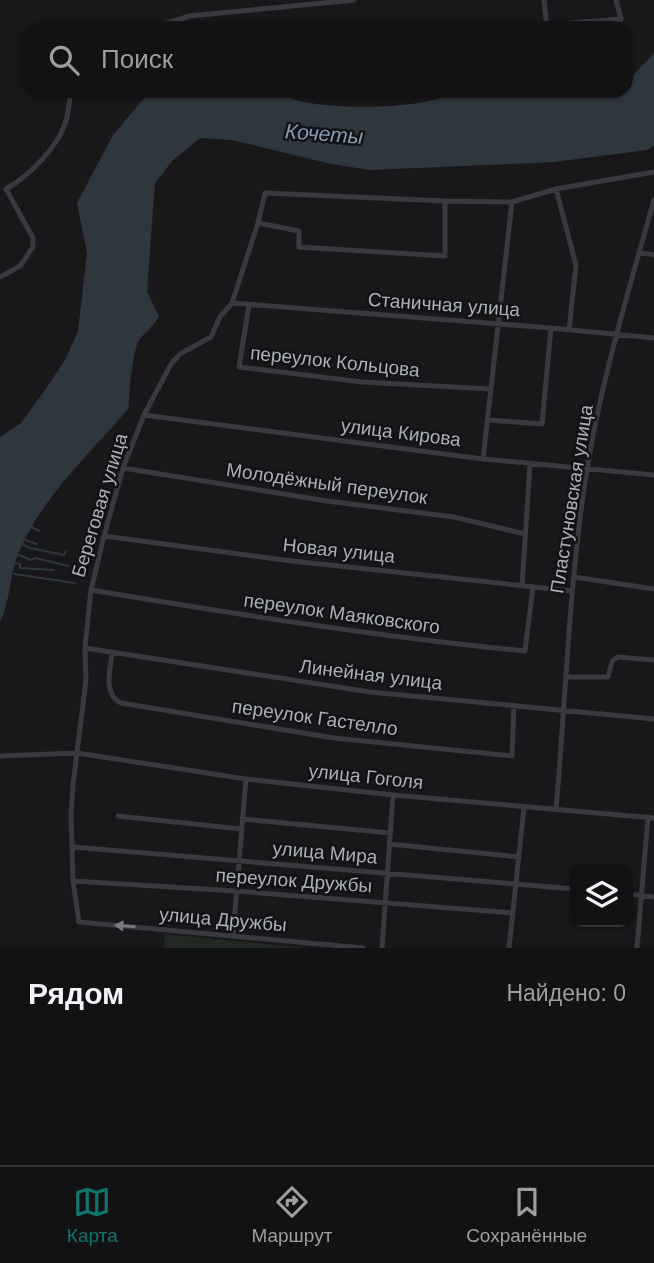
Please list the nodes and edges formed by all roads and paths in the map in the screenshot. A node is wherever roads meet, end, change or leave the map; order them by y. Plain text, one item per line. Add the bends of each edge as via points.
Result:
1 (354, 0) edge
2 (544, 0) edge
3 (616, 0) edge
4 (299, 4) edge
5 (174, 21) edge
6 (546, 21) edge
7 (602, 21) edge
8 (70, 98) edge
9 (653, 172) edge
10 (556, 190) junction
11 (654, 200) edge
12 (445, 201) junction
13 (512, 202) junction
14 (258, 223) junction
15 (639, 252) junction
16 (654, 255) edge
17 (0, 277) edge
18 (232, 303) junction
19 (249, 305) junction
20 (497, 324) junction
21 (551, 328) junction
22 (569, 330) junction
23 (615, 334) junction
24 (654, 338) edge
25 (490, 389) junction
26 (144, 415) junction
27 (488, 421) junction
28 (483, 459) junction
29 (530, 464) junction
30 (123, 468) junction
31 (587, 468) junction
32 (654, 475) edge
33 (525, 534) junction
34 (104, 536) junction
35 (574, 577) junction
36 (522, 586) junction
37 (533, 587) junction
38 (654, 589) edge
39 (91, 590) junction
40 (572, 591) junction
41 (85, 648) junction
42 (112, 653) junction
43 (654, 660) edge
44 (566, 677) junction
45 (514, 706) junction
46 (564, 712) junction
47 (654, 719) edge
48 (77, 753) junction
49 (0, 756) edge
50 (246, 779) junction
51 (393, 795) junction
52 (524, 807) junction
53 (556, 809) junction
54 (118, 816) dead end
55 (651, 818) edge
56 (242, 819) junction
57 (241, 830) junction
58 (390, 833) junction
59 (388, 844) junction
60 (73, 848) junction
61 (519, 857) junction
62 (239, 861) junction
63 (386, 873) junction
64 (73, 881) junction
65 (516, 884) junction
66 (570, 889) edge
67 (236, 891) junction
68 (633, 895) edge
69 (641, 896) junction
70 (654, 897) edge
71 (384, 902) junction
72 (512, 913) junction
73 (79, 922) joint
74 (233, 935) junction
75 (363, 948) edge
76 (382, 948) edge
77 (509, 948) edge
78 (637, 948) edge

1 - 4 street
2 - 6 street
3 - 7 street via 621,19
4 - 5 street
8 - 17 street via 66,123 57,140 6,189 33,238 33,247 20,266
9 - 10 street, Береговая улица
10 - 13 street, Береговая улица
10 - 22 street via 576,265
11 - 15 street, Пластуновская улица
12 - 13 street, Береговая улица
12 - 14 street, Береговая улица via 265,193
12 - 14 street via 445,256 299,247 299,231
13 - 20 street
14 - 18 street, Береговая улица
15 - 16 street
15 - 23 street, Пластуновская улица
18 - 19 street, Станичная улица
18 - 26 street, Береговая улица via 211,337 171,364
19 - 20 street, Станичная улица
19 - 25 street, переулок Кольцова via 239,367 362,382
20 - 21 street, Станичная улица
20 - 25 street
21 - 22 street, Станичная улица
21 - 27 street via 542,424
22 - 23 street, Станичная улица
23 - 24 street, Станичная улица
23 - 31 street, Пластуновская улица
25 - 27 street
26 - 28 street, улица Кирова
26 - 30 street, Береговая улица
27 - 28 street
28 - 29 street, улица Кирова
29 - 31 street, улица Кирова
29 - 33 street, Пластуновская улица
30 - 33 street, Молодёжный переулок via 454,517
30 - 34 street, Береговая улица
31 - 32 street, улица Кирова
31 - 35 street, Пластуновская улица
33 - 36 street, Пластуновская улица
34 - 36 street, Новая улица
34 - 39 street, Береговая улица
35 - 38 street
35 - 40 street, Пластуновская улица
36 - 37 street, Новая улица
37 - 39 street, переулок Маяковского via 525,652
37 - 40 street, Новая улица
39 - 41 street, Береговая улица
40 - 44 street, Пластуновская улица
41 - 42 street, Линейная улица
41 - 48 street, Береговая улица
42 - 45 street, Линейная улица via 370,692
42 - 45 street, переулок Гастелло via 110,692 121,704 334,738 512,756
43 - 44 street via 618,657 611,661 608,677
44 - 46 street, Пластуновская улица
45 - 46 street, Линейная улица
46 - 47 street, Линейная улица
46 - 53 street, Пластуновская улица
48 - 49 street, улица Гоголя
48 - 50 street, улица Гоголя
48 - 60 street, Береговая улица
50 - 51 street, улица Гоголя
50 - 56 street
51 - 52 street, улица Гоголя
51 - 58 street
52 - 53 street, улица Гоголя
52 - 61 street
53 - 55 street, улица Гоголя
54 - 57 street
55 - 69 street
56 - 57 street
56 - 58 street
57 - 62 street
58 - 59 street
59 - 61 street
59 - 63 street
60 - 62 street, улица Мира
60 - 64 street, Береговая улица
61 - 65 street
62 - 63 street, улица Мира
62 - 67 street
63 - 65 street, улица Мира
63 - 71 street
64 - 67 street, переулок Дружбы
64 - 73 street, Береговая улица
65 - 66 street, улица Мира
65 - 72 street
67 - 71 street, переулок Дружбы
67 - 74 street
68 - 69 street
69 - 70 street
69 - 78 street
71 - 72 street, переулок Дружбы
71 - 76 street
72 - 77 street
74 -> 73 street, улица Дружбы
74 - 75 street, улица Дружбы

